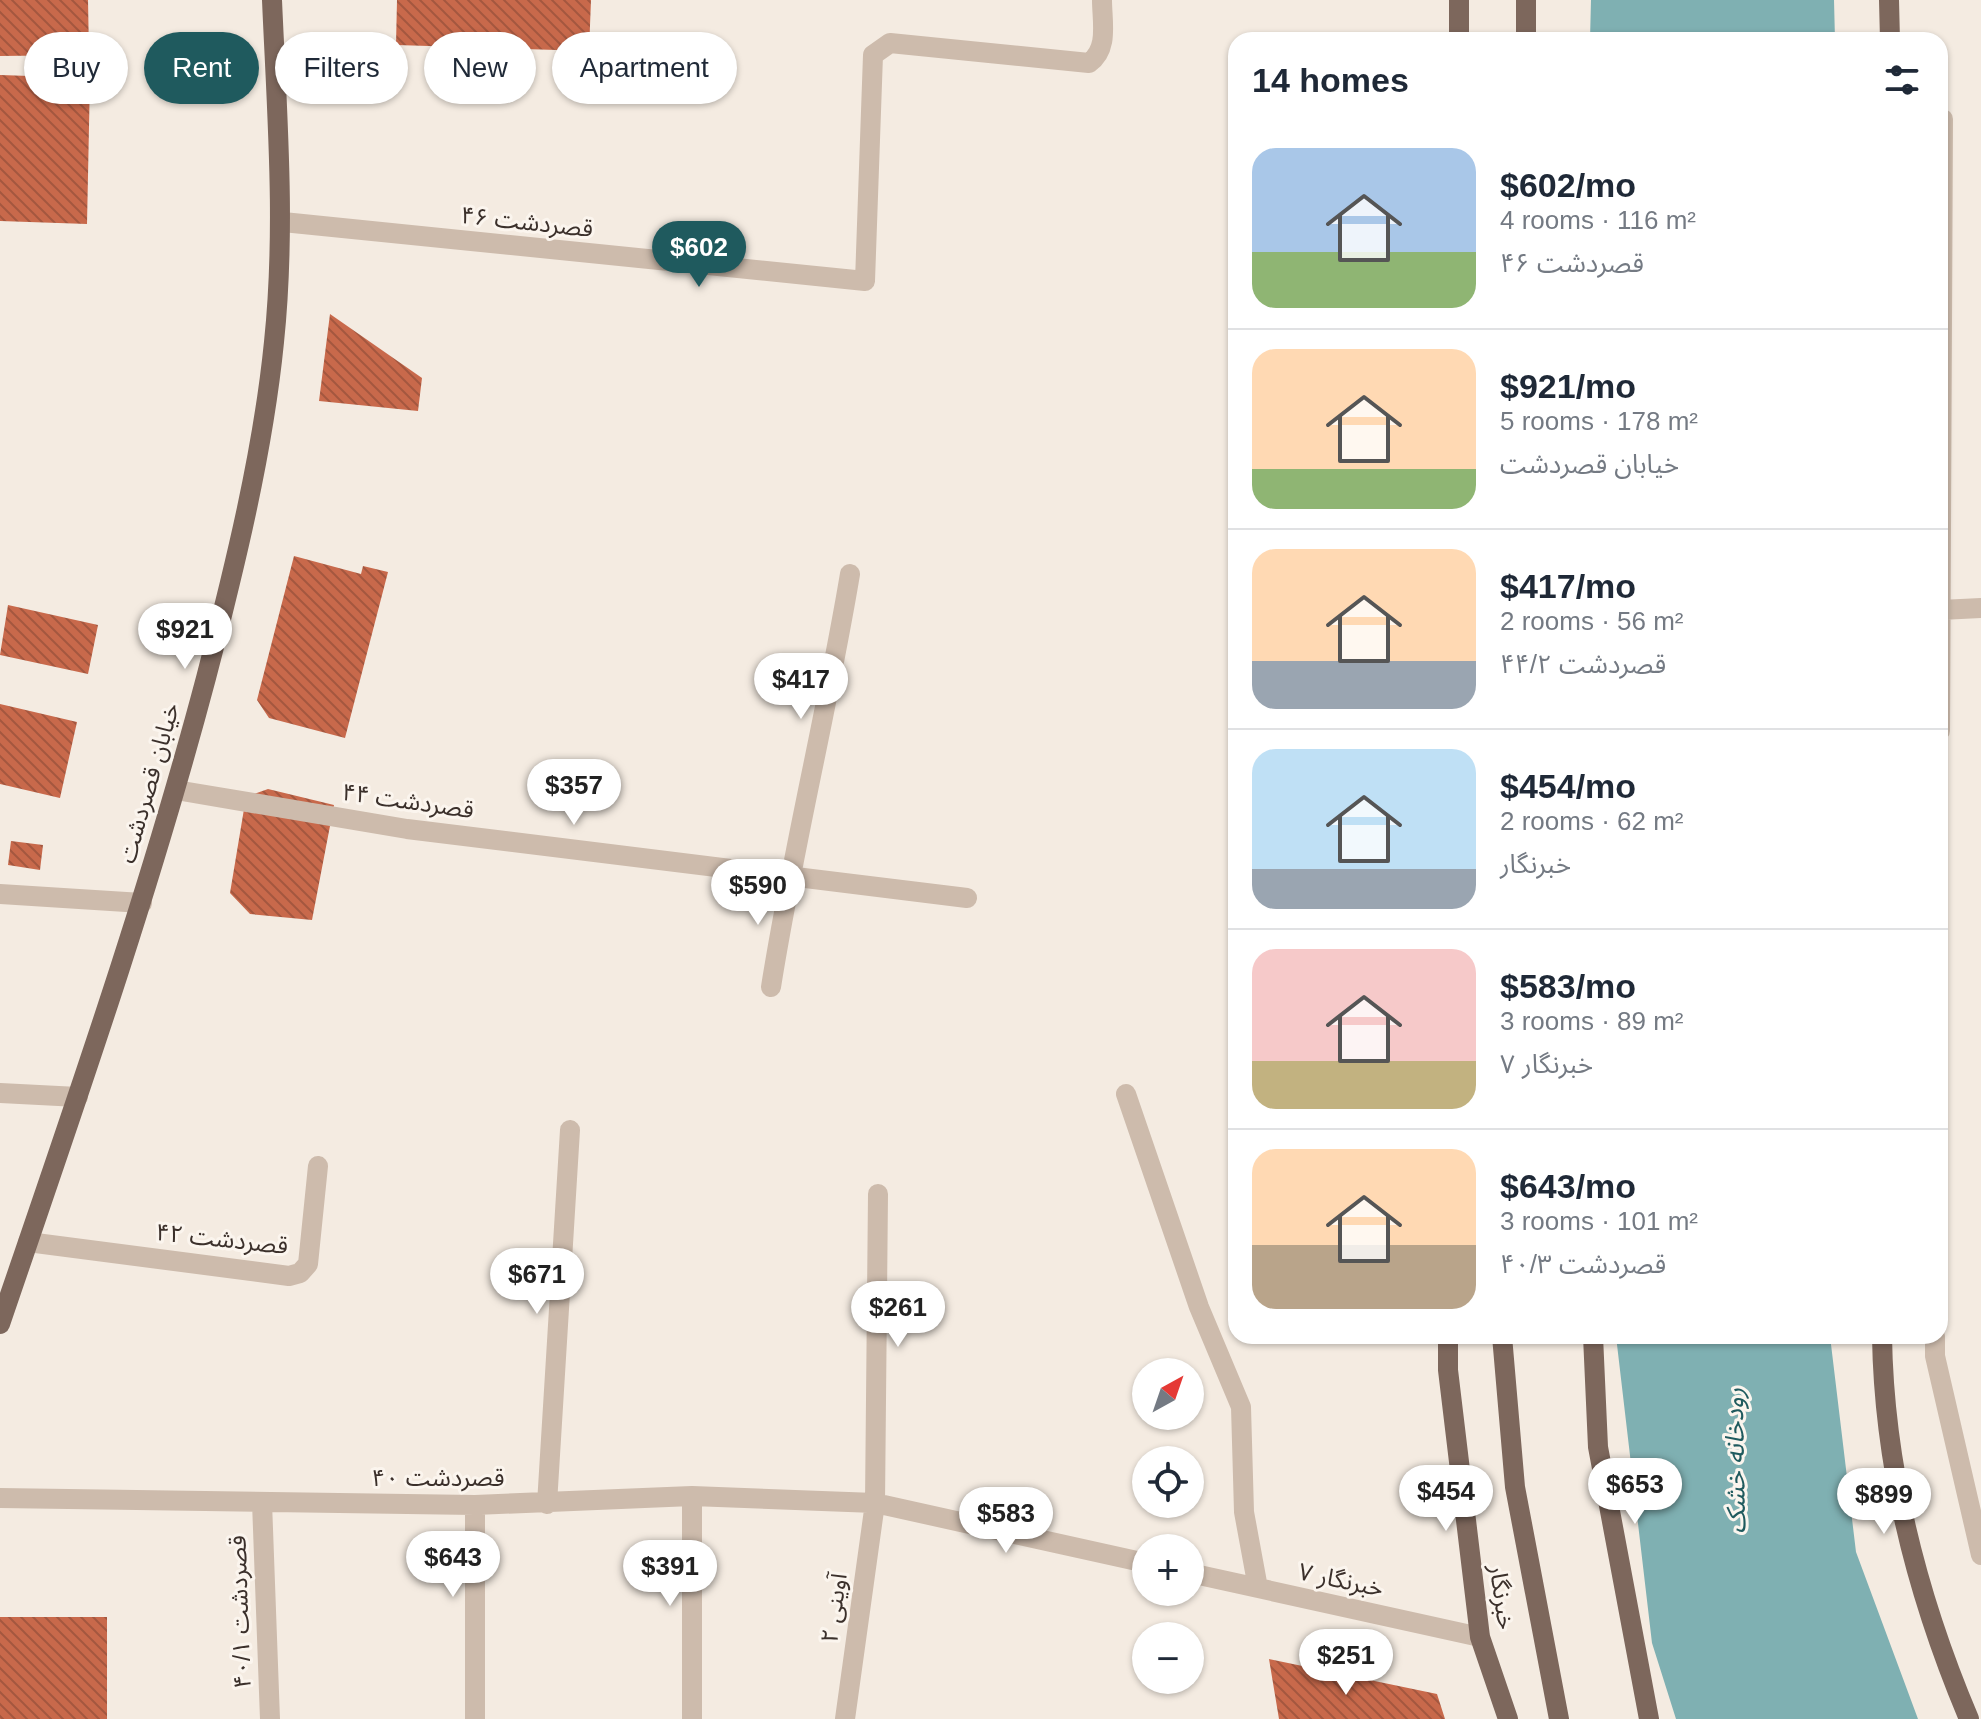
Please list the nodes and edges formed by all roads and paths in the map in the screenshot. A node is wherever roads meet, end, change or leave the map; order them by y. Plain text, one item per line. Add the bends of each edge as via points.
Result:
1 (272, 0) edge
2 (1102, 0) edge
3 (1459, 0) edge
4 (1526, 0) edge
5 (1889, 0) edge
6 (1459, 32) edge
7 (1526, 32) edge
8 (1890, 32) edge
9 (283, 222) junction
10 (850, 574) dead end
11 (1981, 608) edge
12 (1948, 610) edge
13 (176, 790) junction
14 (789, 875) junction
15 (0, 894) edge
16 (967, 898) dead end
17 (142, 903) junction
18 (771, 987) dead end
19 (0, 1093) edge
20 (1126, 1094) dead end
21 (78, 1097) junction
22 (570, 1130) dead end
23 (318, 1166) dead end
24 (878, 1194) dead end
25 (28, 1242) junction
26 (0, 1324) edge
27 (1448, 1344) edge
28 (1503, 1344) edge
29 (1593, 1344) edge
30 (1882, 1344) edge
31 (1935, 1344) edge
32 (692, 1496) junction
33 (0, 1498) edge
34 (262, 1502) junction
35 (875, 1503) junction
36 (547, 1504) junction
37 (475, 1505) junction
38 (1981, 1555) edge
39 (1132, 1560) edge
40 (1204, 1576) edge
41 (1258, 1588) junction
42 (1480, 1637) junction
43 (270, 1719) edge
44 (475, 1719) edge
45 (692, 1719) edge
46 (845, 1719) edge
47 (1508, 1719) edge
48 (1559, 1719) edge
49 (1649, 1719) edge
50 (1969, 1719) edge

1 - 9 main road, خیابان قصردشت
2 - 9 street, ۴۶ قصردشت via 1102,48 1089,63 890,43 873,55 865,281
3 - 6 main road
4 - 7 main road
5 - 8 main road
9 - 13 main road, خیابان قصردشت via 274,345 237,559
10 - 14 street via 831,691
11 - 12 street
13 - 14 street, ۴۴ قصردشت via 407,829
13 - 17 main road, خیابان قصردشت
14 - 16 street, ۴۴ قصردشت
14 - 18 street
15 - 17 street
17 - 21 main road, خیابان قصردشت
19 - 21 street
20 - 41 street via 1199,1307 1241,1407 1244,1512
21 - 25 main road, خیابان قصردشت
22 - 36 street
23 - 25 street, ۴۲ قصردشت via 308,1264 289,1276
24 - 35 street, ۲ آوینی
25 - 26 main road, خیابان قصردشت
27 - 42 main road, خبرنگار
28 - 48 main road, خبرنگار via 1515,1487
29 - 49 main road via 1598,1447
30 - 50 main road via 1883,1406 1900,1514 1943,1657
31 - 38 street
32 - 35 street, ۴۰ قصردشت
32 - 36 street, ۴۰ قصردشت
32 - 45 street
33 - 34 street, ۴۰ قصردشت
34 - 37 street, ۴۰ قصردشت
34 - 43 street, ۴۰/۱ قصردشت
35 - 39 street
35 - 46 street, ۲ آوینی
36 - 37 street, ۴۰ قصردشت
37 - 44 street
40 - 41 street, ۷ خبرنگار
41 - 42 street, ۷ خبرنگار
42 - 47 main road, خبرنگار

